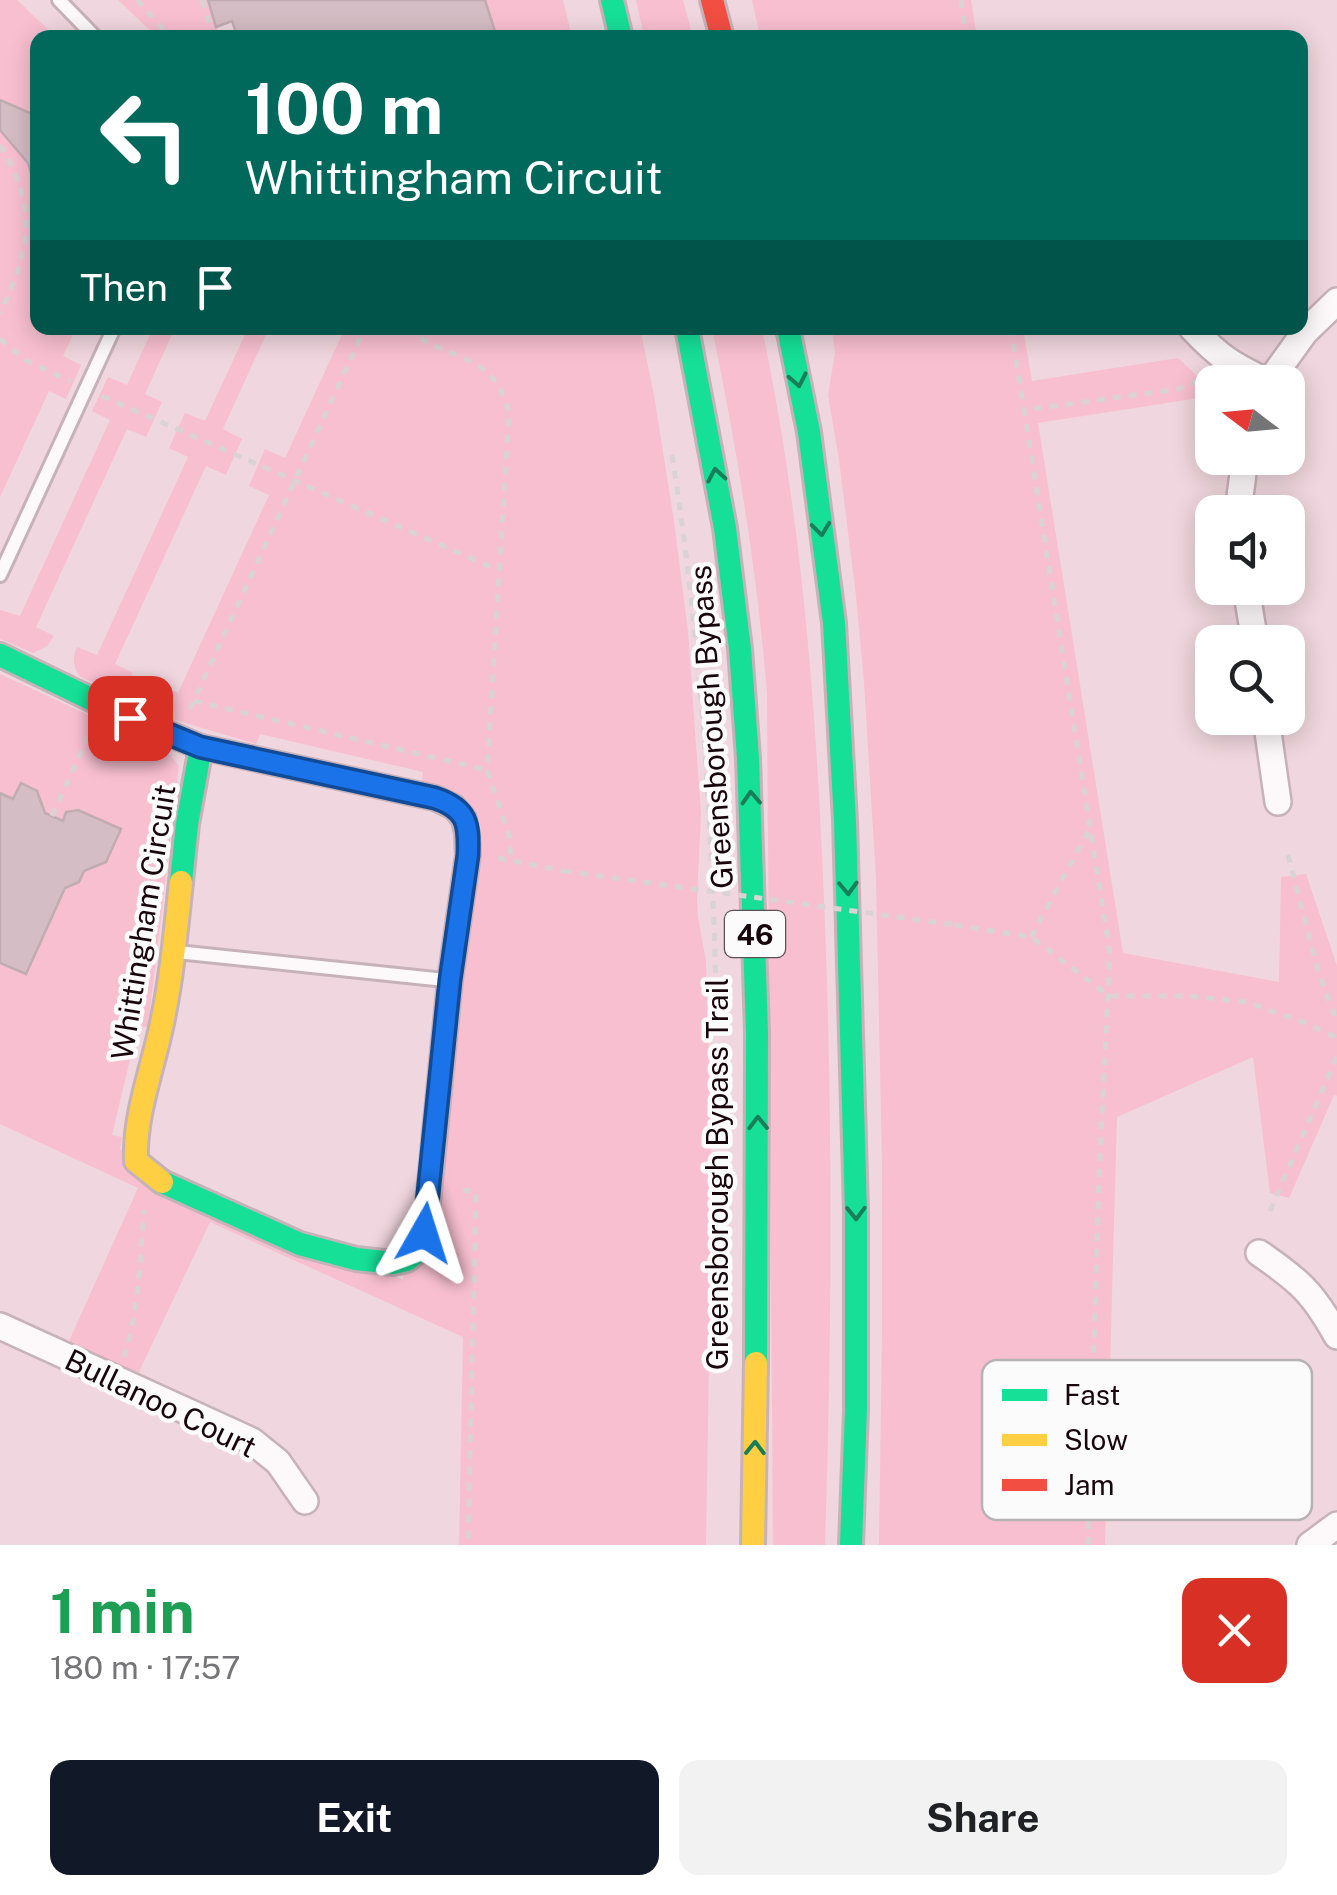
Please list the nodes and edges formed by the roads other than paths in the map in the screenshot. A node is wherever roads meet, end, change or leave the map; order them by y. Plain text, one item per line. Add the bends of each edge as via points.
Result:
1 (59, 0) edge
2 (612, 0) edge
3 (712, 0) edge
4 (88, 30) edge
5 (619, 30) edge
6 (720, 30) edge
7 (1337, 302) edge
8 (1308, 329) edge
9 (111, 335) edge
10 (688, 335) edge
11 (789, 335) edge
12 (1199, 335) edge
13 (1303, 335) edge
14 (1233, 365) edge
15 (1281, 365) edge
16 (0, 575) edge
17 (0, 655) edge
18 (1268, 735) edge
19 (200, 747) junction
20 (1278, 802) dead end
21 (174, 952) junction
22 (450, 980) junction
23 (1260, 1254) dead end
24 (0, 1326) edge
25 (1337, 1336) edge
26 (305, 1501) dead end
27 (1337, 1525) edge
28 (753, 1545) edge
29 (850, 1545) edge
30 (1310, 1545) edge

1 - 4 lane
2 - 5 main road
3 - 6 main road
7 - 8 street
9 - 16 lane
28 -> 10 main road, Greensborough Bypass / 46 via 759,1193 751,800 734,592
11 -> 29 main road via 834,623 845,821 856,1212
12 - 14 street
13 - 15 street
17 - 19 main road, Whittingham Circuit
18 - 20 street
19 - 21 main road, Whittingham Circuit
19 - 22 main road, Whittingham Circuit via 460,811 468,855
21 - 22 lane
21 - 22 main road, Whittingham Circuit via 136,1161 150,1174 308,1247 394,1262 412,1258 424,1233
23 - 25 street via 1310,1292
24 - 26 street, Bullanoo Court via 252,1441 278,1462
27 - 30 street

